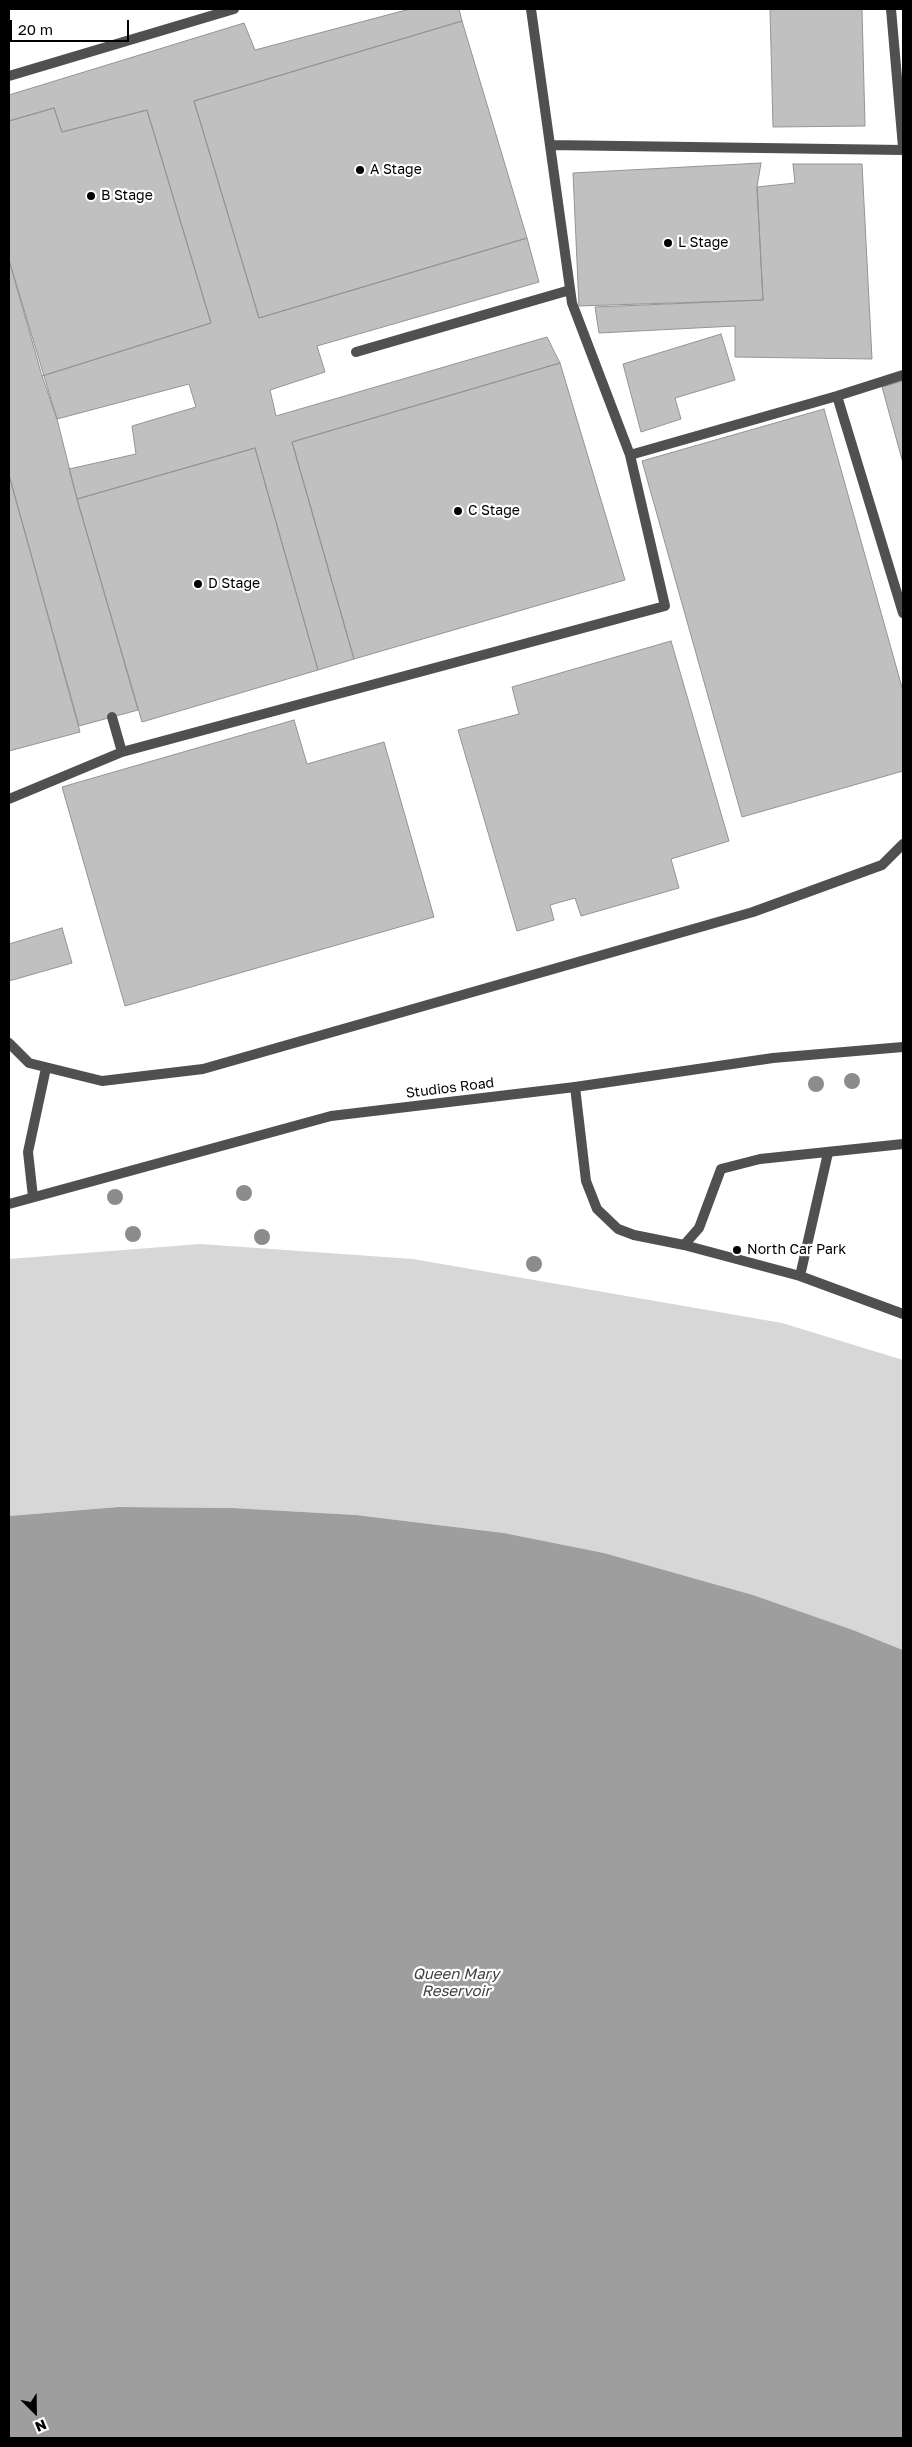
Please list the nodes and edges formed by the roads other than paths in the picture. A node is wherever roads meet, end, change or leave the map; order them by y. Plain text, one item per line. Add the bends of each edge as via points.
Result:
1 (234, 9) edge
2 (531, 9) edge
3 (891, 9) edge
4 (9, 76) edge
5 (550, 145) junction
6 (903, 149) edge
7 (570, 290) junction
8 (356, 352) dead end
9 (903, 375) edge
10 (837, 396) junction
11 (630, 456) junction
12 (903, 613) edge
13 (112, 716) dead end
14 (122, 752) junction
15 (9, 799) edge
16 (903, 844) edge
17 (9, 1044) edge
18 (903, 1047) edge
19 (46, 1068) junction
20 (575, 1087) junction
21 (903, 1144) edge
22 (828, 1152) junction
23 (33, 1197) junction
24 (9, 1204) edge
25 (684, 1245) junction
26 (800, 1276) junction
27 (903, 1314) edge

1 - 4 street
2 - 5 street
3 - 6 street
5 - 6 street
5 - 7 street
7 - 8 street
7 - 11 street
9 - 10 street
10 - 11 street
10 - 12 street
11 - 14 street via 665,606
13 - 14 street
14 - 15 street
16 - 19 street via 882,865 753,912 203,1069 102,1081
17 - 19 street via 29,1063
18 - 20 street, Studios Road via 773,1058
19 - 23 street via 28,1152
20 - 23 street, Studios Road via 330,1116
20 - 25 street via 586,1181 597,1209 618,1229
21 - 22 street
22 - 25 street via 760,1159 721,1169 699,1228
22 - 26 street
23 - 24 street, Studios Road
25 - 26 street
26 - 27 street

